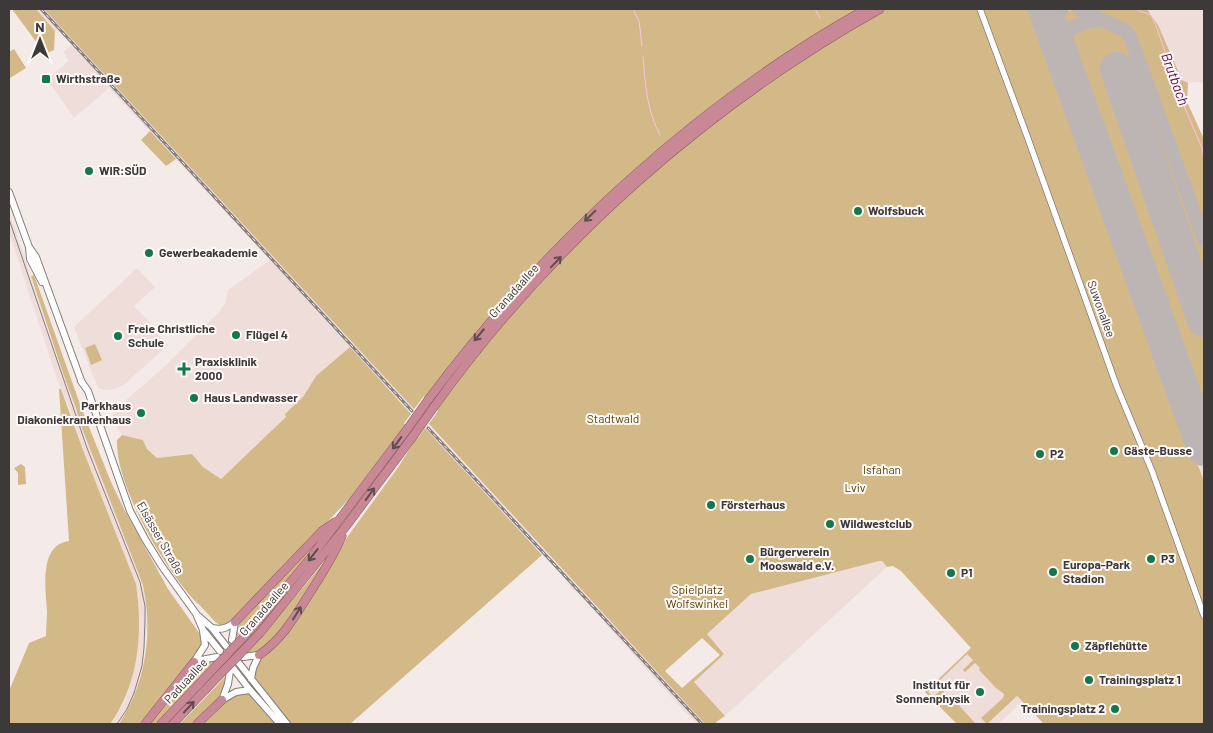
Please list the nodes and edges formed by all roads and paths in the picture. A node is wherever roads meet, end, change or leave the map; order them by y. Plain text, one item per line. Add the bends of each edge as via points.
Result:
1 (866, 9) edge
2 (880, 9) edge
3 (980, 9) edge
4 (9, 192) edge
5 (81, 381) junction
6 (88, 391) junction
7 (95, 396) dead end
8 (95, 411) junction
9 (103, 419) dead end
10 (102, 431) junction
11 (342, 516) junction
12 (347, 525) junction
13 (197, 615) junction
14 (1204, 616) edge
15 (236, 622) junction
16 (212, 628) junction
17 (203, 630) junction
18 (232, 640) dead end
19 (259, 655) junction
20 (231, 660) junction
21 (194, 662) junction
22 (251, 679) junction
23 (202, 687) junction
24 (250, 690) junction
25 (222, 700) junction
26 (145, 724) edge
27 (161, 724) edge
28 (173, 724) edge
29 (197, 724) edge
30 (280, 724) edge
31 (287, 724) edge

1 -> 11 highway, Granadaallee, bridge via 722,103 599,208 504,305
12 -> 2 highway, Granadaallee, bridge via 480,347 526,293 599,219 661,161 756,86
3 - 14 street, Suwonallee
4 - 5 main road, Elsässer Straße
5 - 6 main road, Elsässer Straße
5 - 8 main road, Elsässer Straße via 88,403
6 - 7 main road
6 - 8 main road, Elsässer Straße
8 - 10 main road, Elsässer Straße
9 - 10 main road
10 - 13 main road, Elsässer Straße via 130,511 161,565
11 - 15 highway via 322,531
11 -> 20 highway, Granadaallee, bridge via 254,626
19 -> 12 highway via 289,626 336,551
12 - 20 highway, Granadaallee, bridge via 260,633
13 - 16 main road, Elsässer Straße
13 - 17 main road, Elsässer Straße
15 - 16 main road via 222,629
15 - 18 main road
16 - 20 main road, Elsässer Straße
17 - 20 main road, Elsässer Straße
17 - 21 main road via 205,645
19 - 20 main road
19 - 22 main road
20 - 21 main road
20 - 22 main road, Elsässer Straße
20 - 23 highway, Paduaallee, bridge
20 - 24 main road, Elsässer Straße
20 - 25 main road
21 - 26 highway
22 - 31 main road, Elsässer Straße
23 - 27 highway, Paduaallee
28 -> 23 highway, Paduaallee
24 - 25 main road via 236,692
24 - 30 main road, Elsässer Straße
25 - 29 highway

